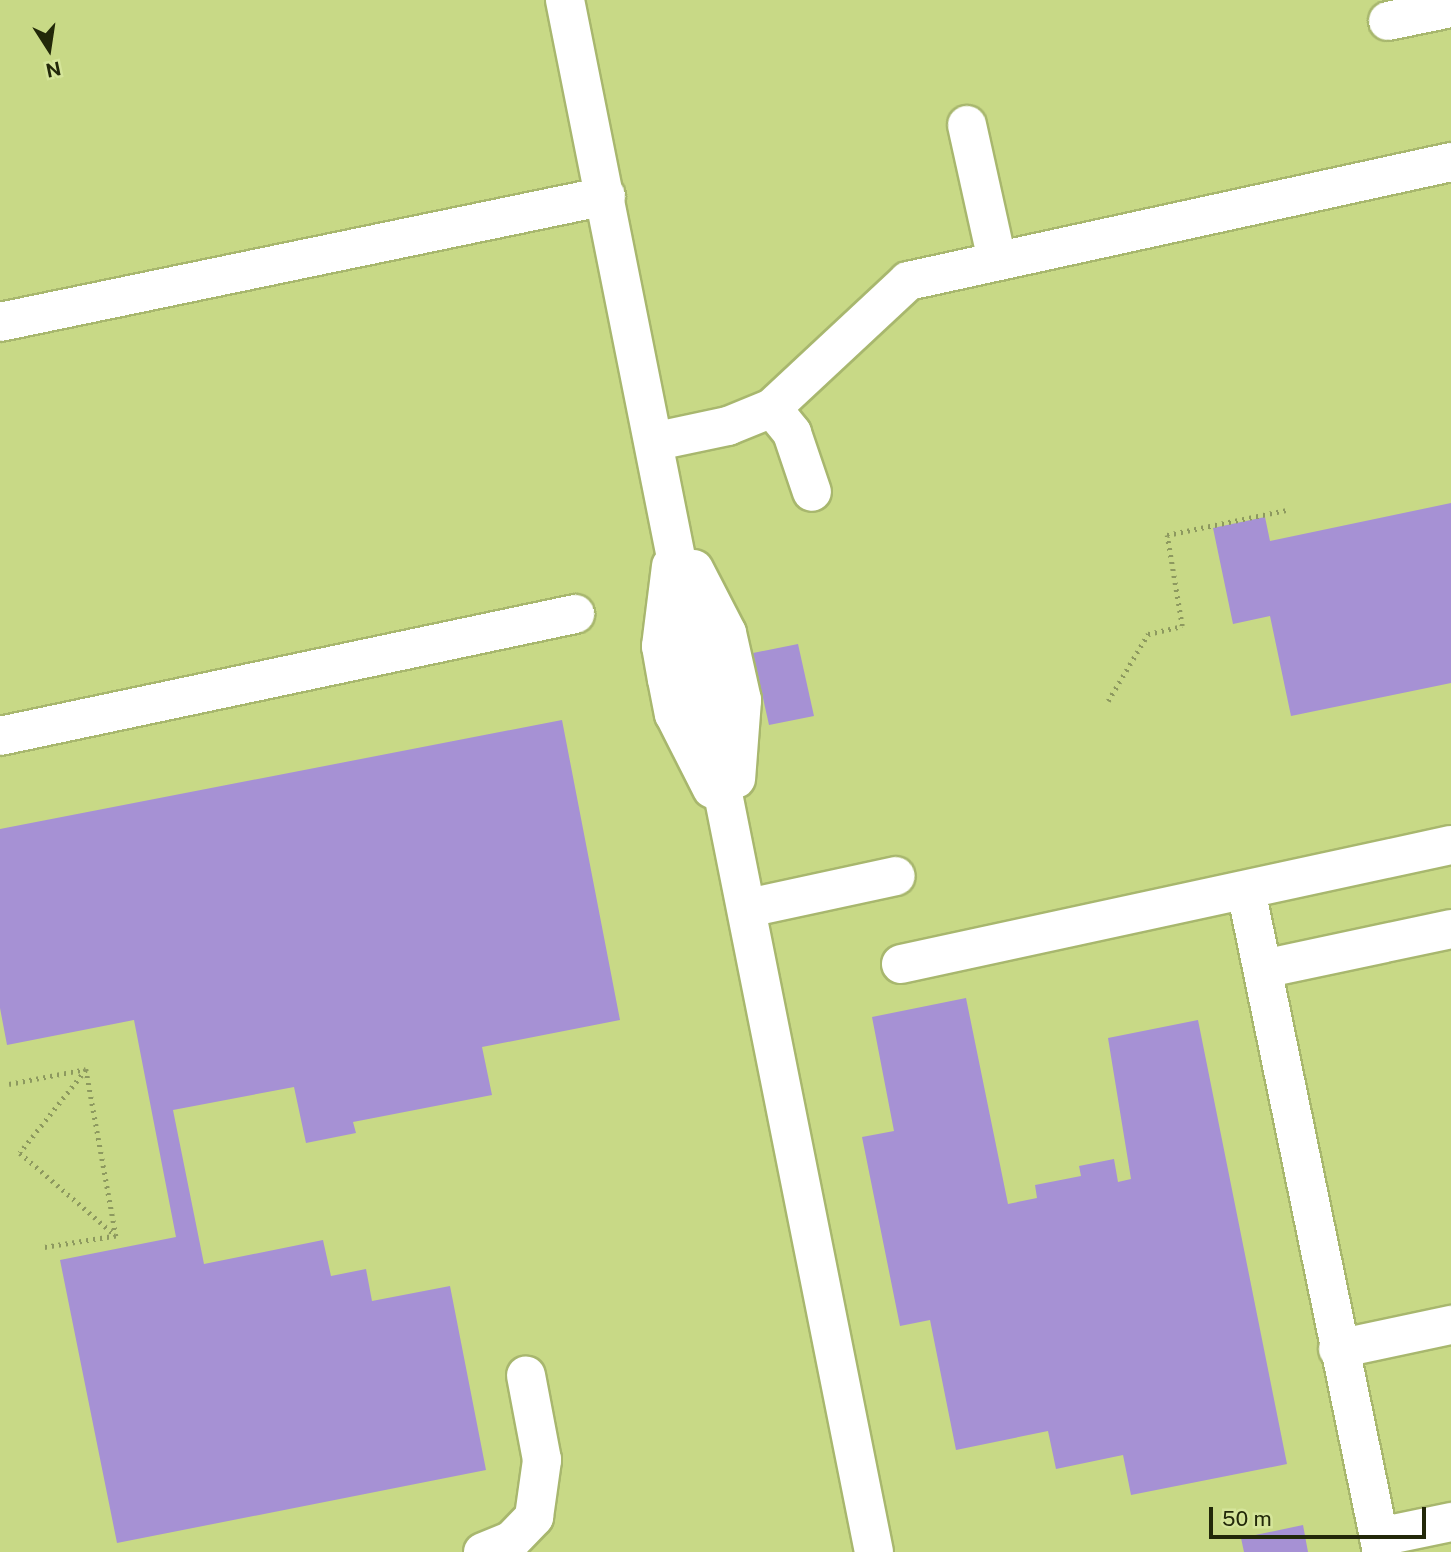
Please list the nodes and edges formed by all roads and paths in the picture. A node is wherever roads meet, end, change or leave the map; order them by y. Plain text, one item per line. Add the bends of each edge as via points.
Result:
1 (565, 0) edge
2 (1451, 8) edge
3 (1388, 21) dead end
4 (967, 125) dead end
5 (1451, 162) edge
6 (607, 196) junction
7 (1002, 236) junction
8 (0, 322) edge
9 (772, 408) junction
10 (657, 441) junction
11 (812, 492) dead end
12 (1287, 510) dead end
13 (575, 614) dead end
14 (1108, 701) dead end
15 (0, 736) edge
16 (1451, 845) edge
17 (896, 876) dead end
18 (1246, 890) junction
19 (748, 908) junction
20 (1451, 929) edge
21 (901, 964) dead end
22 (1263, 969) junction
23 (86, 1069) junction
24 (9, 1084) dead end
25 (116, 1236) junction
26 (41, 1248) dead end
27 (1451, 1325) edge
28 (1338, 1349) junction
29 (526, 1375) dead end
30 (1451, 1522) edge
31 (1380, 1545) edge
32 (483, 1552) edge
33 (874, 1552) edge

1 - 6 lane
2 - 3 lane
4 - 7 lane
5 - 7 lane
6 - 8 lane
6 - 10 lane
7 - 9 lane via 908,281
9 - 10 lane via 728,426
9 - 11 lane via 792,433
10 - 19 lane
12 - 14 path via 1167,535 1182,626 1148,634
13 - 15 lane
16 - 18 lane
17 - 19 lane
18 - 21 lane
18 - 22 lane
19 - 33 lane
20 - 22 lane
22 - 28 lane via 1301,1080 1336,1245
23 - 24 path
23 - 25 path
23 - 25 path via 20,1153
25 - 26 path
27 - 28 lane
28 - 31 lane
29 - 32 lane via 542,1461 534,1517 512,1540
30 - 31 lane

